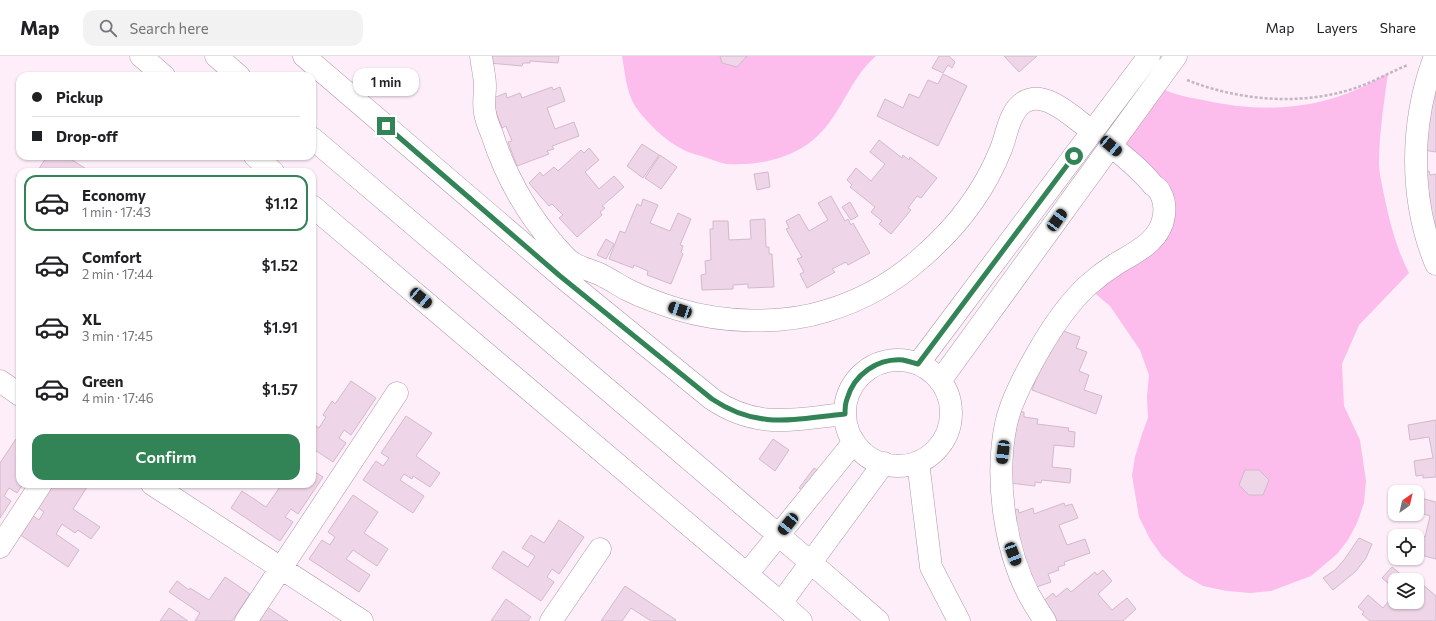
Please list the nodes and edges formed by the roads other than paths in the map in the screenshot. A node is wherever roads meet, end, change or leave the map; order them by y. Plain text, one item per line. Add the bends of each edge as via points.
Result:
1 (141, 56) edge
2 (216, 56) edge
3 (304, 56) edge
4 (481, 56) edge
5 (1149, 56) edge
6 (1435, 56) edge
7 (1171, 63) edge
8 (159, 72) edge
9 (234, 72) edge
10 (1119, 96) junction
11 (1137, 110) junction
12 (1093, 132) junction
13 (316, 141) edge
14 (1111, 146) junction
15 (260, 160) edge
16 (268, 168) edge
17 (316, 209) edge
18 (1436, 264) edge
19 (566, 269) junction
20 (918, 364) junction
21 (0, 381) edge
22 (940, 381) junction
23 (16, 392) edge
24 (397, 393) dead end
25 (845, 414) junction
26 (854, 442) junction
27 (918, 462) junction
28 (884, 464) junction
29 (38, 488) edge
30 (158, 488) edge
31 (778, 536) junction
32 (0, 547) edge
33 (600, 549) dead end
34 (810, 562) junction
35 (281, 568) junction
36 (747, 574) junction
37 (781, 603) junction
38 (246, 621) edge
39 (362, 621) edge
40 (551, 621) edge
41 (801, 621) edge
42 (878, 621) edge
43 (959, 621) edge
44 (1045, 621) edge

1 - 8 street
2 - 9 street
3 - 19 street
4 - 19 street via 485,84 484,112 503,165 509,179 556,247
5 - 10 street
6 - 18 street via 1419,112 1416,171 1418,200 1424,228
7 - 11 street
10 - 11 street
10 - 12 street
11 - 14 street
12 - 19 street via 1047,100 1038,98 1023,103 1013,114 990,174 958,222 939,242 886,284 849,303 824,312 766,320 706,316 653,301 604,276
12 - 20 street
13 - 31 street
14 - 22 street
14 - 44 street via 1142,172 1161,194 1165,212 1163,222 1150,242 1100,275 1067,308 1029,368 1006,423 1001,467 1003,510 1013,554 1029,594
15 - 16 street
17 - 36 street
19 - 25 street via 712,399 736,413 776,421
20 - 22 street
20 - 25 street via 904,360 889,360 874,365 852,385 846,399
21 - 23 street
22 - 27 street via 948,396 951,411 949,427 942,442 932,453
24 - 35 street
25 - 26 street via 846,424
26 - 28 street via 867,455
26 - 31 street
27 - 28 street via 907,465
27 - 43 street via 931,567
28 - 34 street
29 - 32 street
30 - 35 street
31 - 34 street
31 - 36 street
33 - 40 street
34 - 37 street
34 - 42 street
35 - 38 street
35 - 39 street
36 - 37 street
37 - 41 street

